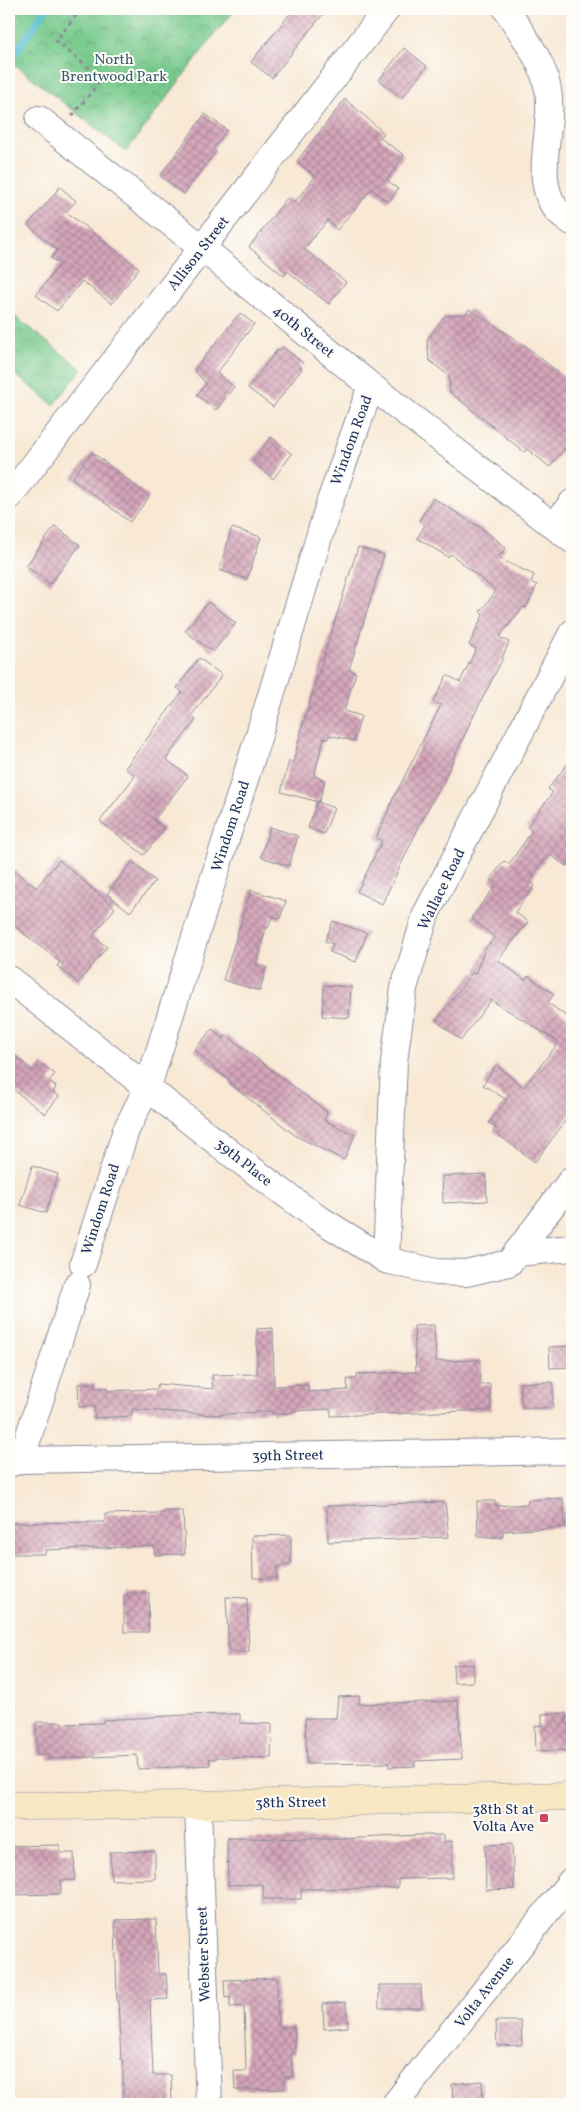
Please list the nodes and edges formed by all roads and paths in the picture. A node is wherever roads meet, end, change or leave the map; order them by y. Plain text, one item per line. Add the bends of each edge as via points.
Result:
1 (81, 9) edge
2 (387, 9) edge
3 (506, 9) edge
4 (48, 127) joint
5 (572, 222) edge
6 (201, 247) junction
7 (371, 386) junction
8 (9, 497) edge
9 (572, 503) edge
10 (563, 533) edge
11 (572, 633) edge
12 (9, 979) edge
13 (148, 1086) junction
14 (572, 1179) edge
15 (572, 1248) edge
16 (512, 1258) junction
17 (386, 1260) junction
18 (572, 1451) edge
19 (13, 1458) edge
20 (572, 1796) edge
21 (198, 1804) junction
22 (9, 1806) edge
23 (572, 1880) edge
24 (209, 2104) edge
25 (395, 2104) edge

1 - 4 path via 56,41 102,79
2 - 6 street, Allison Street
3 - 5 street via 543,68 550,111 544,177 557,210
4 - 6 street, 40th Street
6 - 7 street, 40th Street
6 - 8 street, Allison Street
7 - 10 street, 40th Street
7 - 13 street, Windom Road via 330,501
9 - 10 street
11 - 17 street, Wallace Road via 426,914 412,954 394,1061
12 - 13 street, 39th Place
13 - 17 street, 39th Place via 315,1216
13 - 19 street, Windom Road via 126,1130 80,1274
14 - 16 street
15 - 16 street, 39th Place
16 - 17 street, 39th Place via 466,1273 436,1272
18 - 19 street, 39th Street
20 - 21 main road, 38th Street
21 - 22 main road, 38th Street
21 - 24 street, Webster Street
23 - 25 street, Volta Avenue

